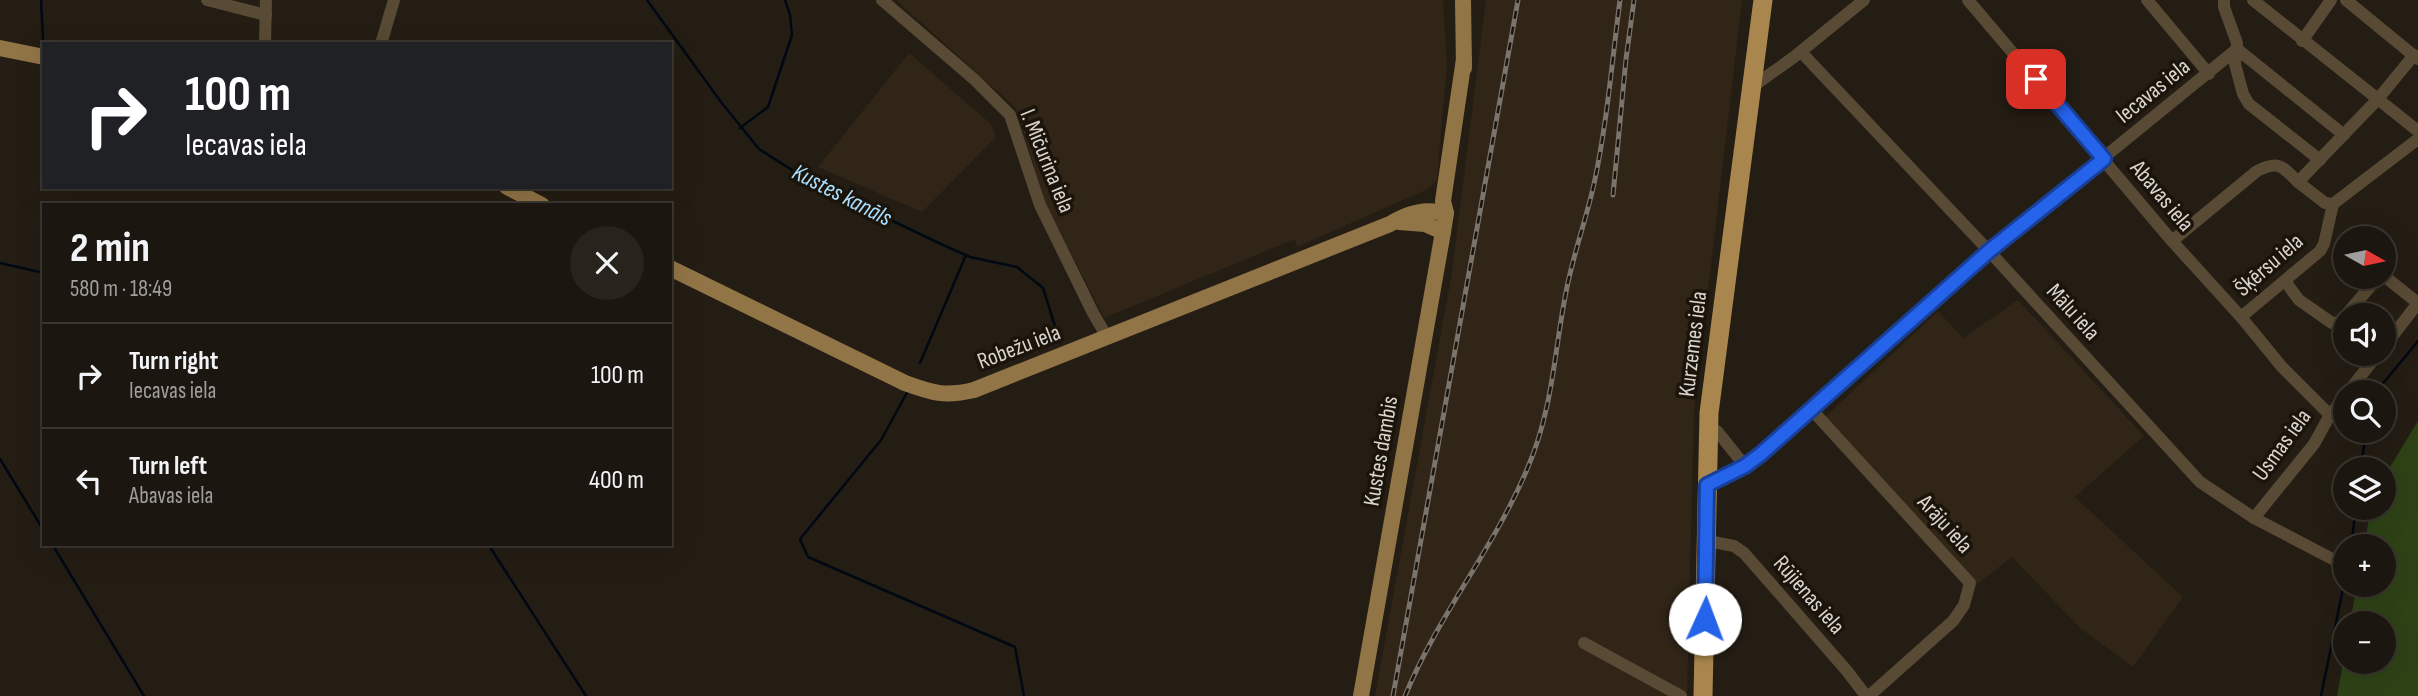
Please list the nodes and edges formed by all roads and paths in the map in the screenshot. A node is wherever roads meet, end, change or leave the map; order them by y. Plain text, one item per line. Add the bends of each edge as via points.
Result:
1 (207, 0) edge
2 (266, 0) edge
3 (394, 0) edge
4 (882, 0) edge
5 (1463, 0) edge
6 (1763, 0) edge
7 (1864, 0) edge
8 (1968, 0) edge
9 (2147, 0) edge
10 (2224, 0) edge
11 (2253, 0) edge
12 (2331, 0) edge
13 (2346, 0) edge
14 (266, 15) junction
15 (2302, 41) junction
16 (264, 42) edge
17 (381, 42) edge
18 (0, 48) edge
19 (2237, 49) junction
20 (1801, 52) junction
21 (42, 57) edge
22 (2416, 57) edge
23 (2208, 74) junction
24 (1752, 87) junction
25 (2378, 99) junction
26 (2418, 131) edge
27 (2344, 135) junction
28 (2418, 139) edge
29 (2104, 159) junction
30 (2320, 160) junction
31 (2298, 181) junction
32 (511, 189) edge
33 (538, 203) edge
34 (2333, 204) junction
35 (1446, 214) junction
36 (1390, 224) junction
37 (1443, 232) junction
38 (2172, 241) junction
39 (1989, 251) junction
40 (672, 269) edge
41 (2285, 281) junction
42 (2396, 287) edge
43 (2369, 289) edge
44 (2356, 303) edge
45 (2418, 303) edge
46 (2241, 317) junction
47 (2333, 323) edge
48 (2396, 331) edge
49 (1107, 337) junction
50 (2368, 366) edge
51 (2357, 380) edge
52 (1812, 410) junction
53 (2333, 411) edge
54 (2330, 415) junction
55 (1709, 427) junction
56 (1745, 466) junction
57 (1707, 485) junction
58 (2254, 518) junction
59 (1708, 541) junction
60 (2333, 560) edge
61 (1584, 643) dead end
62 (1361, 696) edge
63 (1681, 696) edge
64 (1703, 696) edge
65 (1867, 696) edge

1 - 14 street
2 - 14 street
3 - 17 street
4 - 49 street, I. Mičurina iela via 1010,115 1040,205
5 - 35 main road, Kustes dambis via 1464,59 1443,201
6 - 24 highway, Kurzemes iela
7 - 20 street
8 - 29 street, Abavas iela
9 - 23 street
10 - 19 street
11 - 15 street
12 - 15 street
13 - 22 street
14 - 16 street
15 - 25 street
18 - 21 main road
19 - 23 street, Iecavas iela
19 - 27 street
19 - 30 street via 2235,64 2249,104
20 - 24 street
20 - 39 street, Mālu iela
22 - 25 street
23 - 29 street, Iecavas iela
24 - 55 highway, Kurzemes iela
25 - 26 street
25 - 27 street
27 - 30 street
28 - 34 street
29 - 38 street, Abavas iela
29 - 39 street, Iecavas iela
30 - 31 street
31 - 34 street via 2325,203
31 - 38 street via 2282,166 2257,171
32 - 33 main road
34 - 41 street, Šķērsu iela via 2320,251
35 - 36 main road, Robežu iela via 1415,212
35 - 37 main road, Kustes dambis
36 - 37 main road, Robežu iela via 1418,222
36 - 49 main road, Robežu iela
37 - 62 main road, Kustes dambis
38 - 46 street, Abavas iela
39 - 52 street, Iecavas iela
39 - 58 street, Mālu iela via 2200,482
40 - 49 main road, Robežu iela via 933,393 954,395 974,390
41 - 46 street, Šķērsu iela
41 - 47 street via 2299,300
42 - 45 street
43 - 44 street
45 - 48 street
46 - 54 street, Abavas iela
50 - 51 street, Usmas iela
52 - 56 street, Iecavas iela
52 - 65 street, Arāju iela via 1970,583 1953,621
53 - 54 street, Usmas iela
54 - 58 street, Usmas iela via 2314,444
55 - 56 street
55 - 57 highway, Kurzemes iela
56 - 57 street, Iecavas iela
57 - 59 highway, Kurzemes iela
58 - 60 street, Mālu iela
59 - 64 highway, Kurzemes iela
59 - 65 street, Rūjienas iela via 1744,553
61 - 63 street

